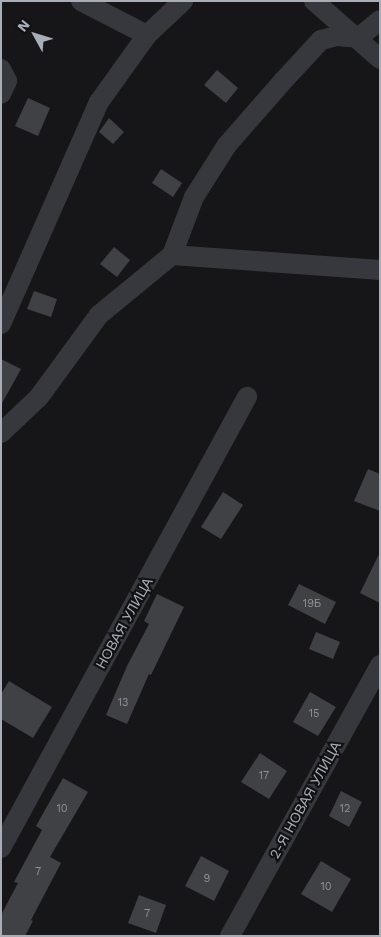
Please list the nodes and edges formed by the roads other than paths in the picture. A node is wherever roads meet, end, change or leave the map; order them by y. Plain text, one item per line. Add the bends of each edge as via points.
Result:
1 (81, 1) edge
2 (183, 1) edge
3 (314, 1) edge
4 (380, 20) edge
5 (147, 35) junction
6 (358, 38) junction
7 (380, 59) edge
8 (1, 69) edge
9 (1, 94) edge
10 (172, 255) junction
11 (380, 270) edge
12 (1, 324) edge
13 (247, 396) dead end
14 (2, 427) edge
15 (380, 665) edge
16 (1, 848) edge
17 (230, 936) edge

1 - 5 street
2 - 5 street
3 - 6 street
4 - 6 street
5 - 12 street via 99,102
6 - 7 street
6 - 10 street via 337,36 321,40 227,145 194,197
8 - 9 street via 7,82
10 - 11 street
10 - 14 street via 99,315 38,397
13 - 16 street, НОВАЯ УЛИЦА
15 - 17 street, 2-Я НОВАЯ УЛИЦА

